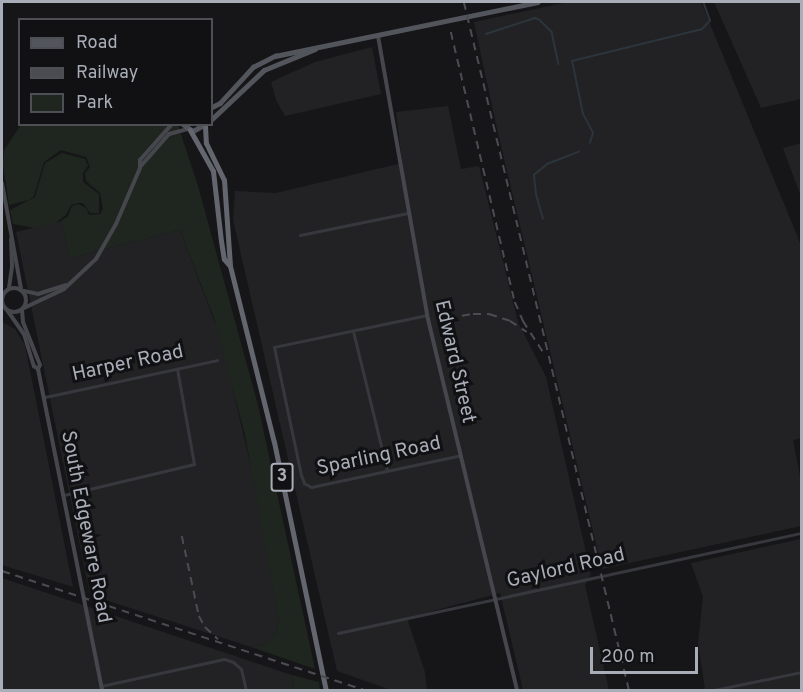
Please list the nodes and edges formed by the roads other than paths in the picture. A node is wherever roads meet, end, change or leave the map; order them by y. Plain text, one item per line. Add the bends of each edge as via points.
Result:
1 (537, 2) edge
2 (378, 36) junction
3 (315, 49) junction
4 (213, 106) edge
5 (213, 118) edge
6 (170, 126) edge
7 (203, 126) edge
8 (205, 126) edge
9 (187, 128) edge
10 (140, 168) junction
11 (2, 183) edge
12 (408, 213) junction
13 (300, 235) dead end
14 (11, 239) junction
15 (230, 266) junction
16 (66, 285) junction
17 (8, 289) junction
18 (22, 290) junction
19 (2, 291) edge
20 (4, 308) edge
21 (23, 309) junction
22 (427, 315) junction
23 (353, 330) junction
24 (217, 360) dead end
25 (38, 369) junction
26 (177, 369) junction
27 (45, 397) junction
28 (461, 455) junction
29 (387, 471) junction
30 (64, 495) junction
31 (801, 533) edge
32 (496, 601) junction
33 (338, 633) dead end
34 (801, 672) edge
35 (101, 688) edge
36 (246, 690) edge
37 (326, 690) edge
38 (517, 690) edge
39 (714, 690) edge

1 - 2 main road
2 - 3 main road
2 - 12 main road, Edward Street
3 - 4 main road via 289,52 264,61 244,74
3 - 5 main road via 264,70
6 - 10 main road via 144,155
7 - 9 main road via 197,130
8 - 15 highway, 3 via 206,142 226,187
9 - 10 main road via 169,134
9 - 15 highway, 3 via 213,171 224,259
10 - 16 main road via 105,247 85,272
11 - 14 main road
12 - 13 street
12 - 22 main road, Edward Street
14 - 17 main road
14 - 18 main road
15 - 37 highway, 3 via 272,432
16 - 18 main road via 38,294
16 - 21 main road
17 - 18 main road
17 - 19 main road
17 - 20 main road via 2,298
18 - 21 main road via 27,301
20 - 21 main road via 14,312
20 - 25 main road, South Edgeware Road via 24,334
21 - 25 main road, South Edgeware Road via 23,322 38,357
22 - 23 street
22 - 28 main road, Edward Street
23 - 29 street
23 - 29 street, Sparling Road via 273,347 304,483 311,487
24 - 26 street, Harper Road
25 - 27 main road, South Edgeware Road
26 - 27 street, Harper Road
26 - 30 street via 194,464
27 - 30 main road, South Edgeware Road
28 - 29 street, Sparling Road
28 - 32 main road, Edward Street
30 - 35 main road, South Edgeware Road
31 - 32 street, Gaylord Road
32 - 33 street, Gaylord Road
32 - 38 main road, Edward Street
34 - 39 street
35 - 36 street via 224,660 241,669

